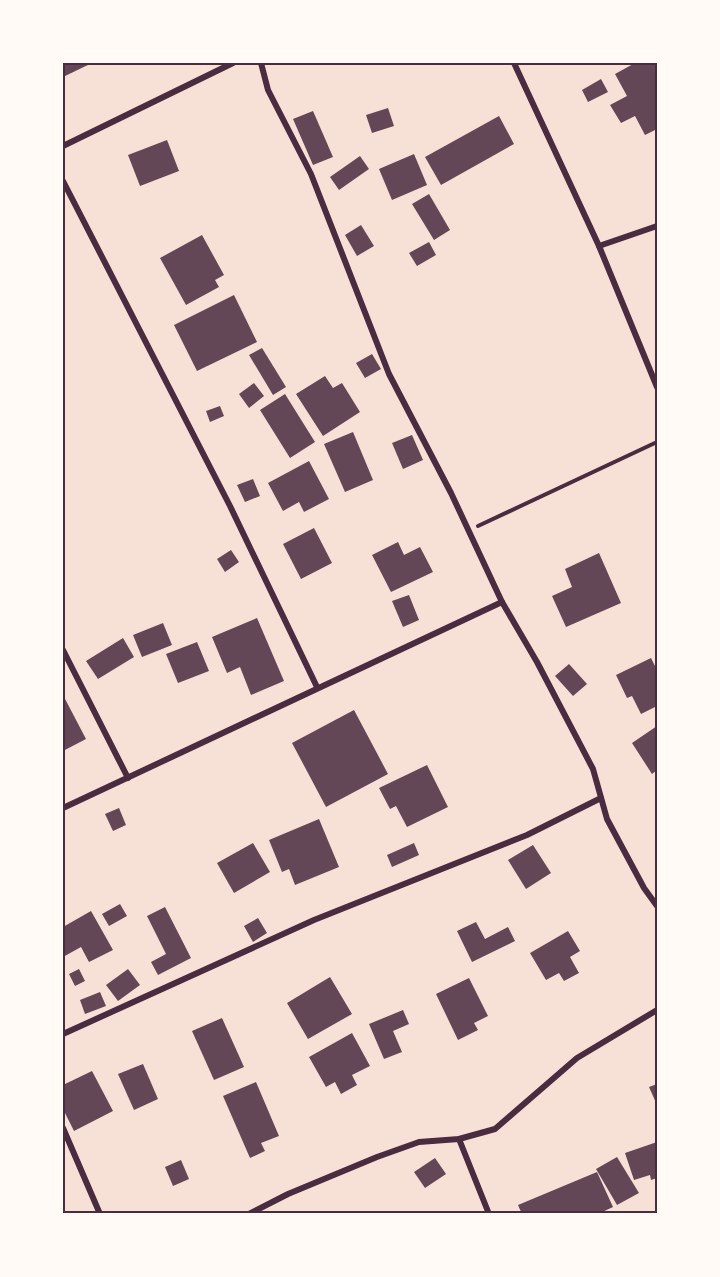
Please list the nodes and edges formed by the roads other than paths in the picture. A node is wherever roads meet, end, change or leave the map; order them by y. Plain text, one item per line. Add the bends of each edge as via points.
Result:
1 (233, 63) edge
2 (261, 63) edge
3 (514, 63) edge
4 (63, 146) edge
5 (63, 181) edge
6 (657, 226) edge
7 (599, 246) junction
8 (657, 387) edge
9 (502, 602) junction
10 (63, 650) edge
11 (317, 687) junction
12 (128, 778) junction
13 (601, 798) junction
14 (63, 808) edge
15 (657, 906) edge
16 (657, 1010) edge
17 (63, 1034) edge
18 (63, 1128) edge
19 (459, 1139) junction
20 (100, 1214) edge
21 (249, 1214) edge
22 (489, 1214) edge

1 - 4 street
2 - 9 street via 268,90 311,174 389,374
3 - 7 street
5 - 11 street via 230,506
6 - 7 street
7 - 8 street
9 - 11 street
9 - 13 street via 593,769
10 - 12 street
11 - 12 street
12 - 14 street
13 - 15 street via 607,819
13 - 17 street via 527,835 314,920
16 - 19 street via 577,1058 495,1129
18 - 20 street
19 - 21 street via 418,1142 288,1194
19 - 22 street

